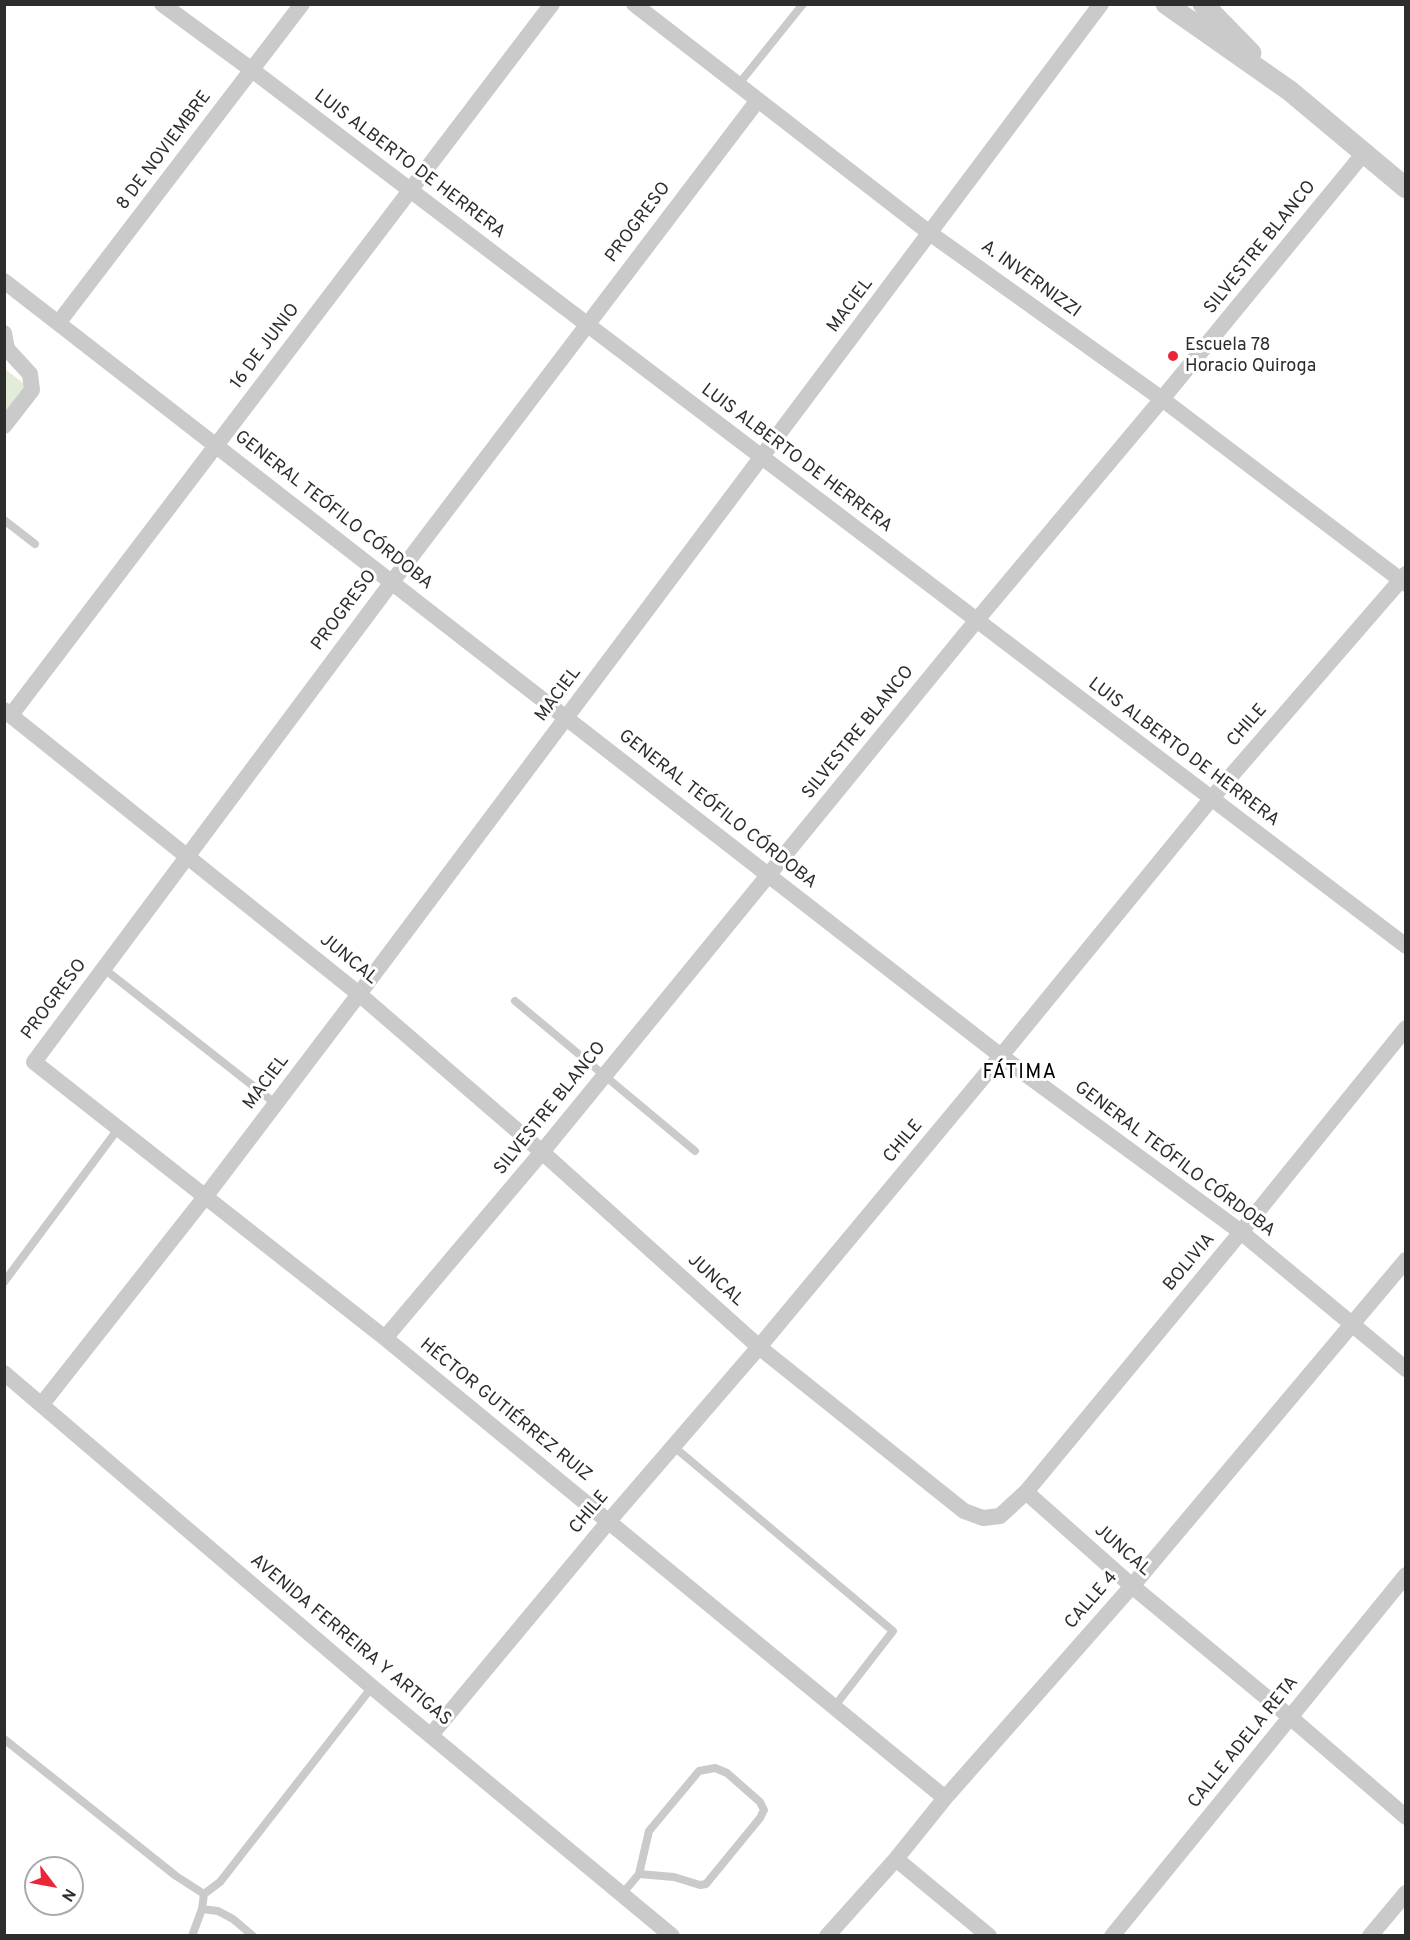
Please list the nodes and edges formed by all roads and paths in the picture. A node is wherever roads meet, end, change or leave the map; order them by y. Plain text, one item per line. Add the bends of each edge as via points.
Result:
1 (162, 4) edge
2 (302, 4) edge
3 (552, 4) edge
4 (634, 4) edge
5 (803, 4) edge
6 (1101, 4) edge
7 (1166, 4) edge
8 (1203, 4) edge
9 (252, 70) junction
10 (738, 85) junction
11 (1290, 91) junction
12 (758, 100) junction
13 (1364, 153) junction
14 (1406, 188) edge
15 (410, 190) junction
16 (931, 234) junction
17 (4, 281) edge
18 (59, 322) junction
19 (587, 324) junction
20 (4, 333) edge
21 (1162, 399) junction
22 (4, 426) edge
23 (216, 445) junction
24 (761, 457) junction
25 (4, 520) edge
26 (35, 544) dead end
27 (1404, 580) edge
28 (392, 582) junction
29 (976, 621) junction
30 (8, 712) edge
31 (566, 718) junction
32 (1212, 799) junction
33 (186, 856) junction
34 (769, 874) junction
35 (1406, 946) edge
36 (103, 968) junction
37 (359, 994) junction
38 (515, 1001) dead end
39 (1406, 1028) edge
40 (1001, 1056) junction
41 (34, 1062) joint
42 (604, 1075) junction
43 (276, 1104) junction
44 (118, 1129) junction
45 (695, 1151) dead end
46 (542, 1152) junction
47 (204, 1197) junction
48 (1240, 1232) junction
49 (1406, 1260) edge
50 (4, 1282) edge
51 (1351, 1324) junction
52 (384, 1338) junction
53 (759, 1347) junction
54 (1406, 1369) edge
55 (4, 1373) edge
56 (42, 1404) junction
57 (673, 1446) junction
58 (1026, 1492) junction
59 (609, 1521) junction
60 (1406, 1575) edge
61 (1132, 1586) junction
62 (372, 1687) junction
63 (834, 1707) junction
64 (1290, 1717) junction
65 (431, 1735) junction
66 (4, 1739) edge
67 (945, 1798) junction
68 (1406, 1817) edge
69 (896, 1859) junction
70 (639, 1874) junction
71 (1406, 1893) edge
72 (204, 1894) junction
73 (622, 1894) junction
74 (202, 1909) junction
75 (192, 1935) edge
76 (253, 1935) edge
77 (672, 1935) edge
78 (827, 1935) edge
79 (989, 1935) edge
80 (1112, 1935) edge
81 (1370, 1935) edge

1 - 9 street, LUIS ALBERTO DE HERRERA
2 - 9 street, 8 DE NOVIEMBRE
3 - 15 street, 16 DE JUNIO
4 - 10 street, A. INVERNIZZI
5 - 10 lane
6 - 16 street, MACIEL
7 - 11 street
8 - 11 street
9 - 15 street, LUIS ALBERTO DE HERRERA
9 - 18 street, 8 DE NOVIEMBRE
10 - 12 street, A. INVERNIZZI
11 - 13 street
12 - 16 street, A. INVERNIZZI
12 - 19 street, PROGRESO
13 - 14 street
13 - 21 street, SILVESTRE BLANCO
15 - 19 street, LUIS ALBERTO DE HERRERA
15 - 23 street, 16 DE JUNIO
16 - 21 street, A. INVERNIZZI
16 - 24 street, MACIEL
17 - 18 street, GENERAL TEÓFILO CÓRDOBA
18 - 23 street, GENERAL TEÓFILO CÓRDOBA
19 - 24 street, LUIS ALBERTO DE HERRERA
19 - 28 street, PROGRESO
20 - 22 street via 7,349 30,375 32,390
21 - 27 street, A. INVERNIZZI
21 - 29 street, SILVESTRE BLANCO
23 - 28 street, GENERAL TEÓFILO CÓRDOBA
23 - 30 street, 16 DE JUNIO
24 - 29 street, LUIS ALBERTO DE HERRERA
24 - 31 street, MACIEL
25 - 26 lane
27 - 32 street, CHILE
28 - 31 street, GENERAL TEÓFILO CÓRDOBA
28 - 33 street, PROGRESO
29 - 32 street, LUIS ALBERTO DE HERRERA
29 - 34 street, SILVESTRE BLANCO
30 - 33 street, JUNCAL
31 - 34 street, GENERAL TEÓFILO CÓRDOBA
31 - 37 street, MACIEL
32 - 35 street, LUIS ALBERTO DE HERRERA
32 - 40 street, CHILE
33 - 36 street, PROGRESO
33 - 37 street, JUNCAL
34 - 40 street, GENERAL TEÓFILO CÓRDOBA
34 - 42 street, SILVESTRE BLANCO
36 - 41 street, PROGRESO
36 - 43 lane
37 - 43 street, MACIEL
37 - 46 street, JUNCAL
38 - 42 lane
39 - 48 street, BOLIVIA
40 - 48 street, GENERAL TEÓFILO CÓRDOBA
40 - 53 street, CHILE
41 - 44 street, HÉCTOR GUTIÉRREZ RUIZ
42 - 45 lane
42 - 46 street, SILVESTRE BLANCO
43 - 47 street, MACIEL
44 - 47 street, HÉCTOR GUTIÉRREZ RUIZ
44 - 50 lane
46 - 52 street, SILVESTRE BLANCO
46 - 53 street, JUNCAL
47 - 52 street, HÉCTOR GUTIÉRREZ RUIZ
47 - 56 street, MACIEL
48 - 51 street, GENERAL TEÓFILO CÓRDOBA
48 - 58 street, BOLIVIA
49 - 51 street, CALLE 4
51 - 54 street, GENERAL TEÓFILO CÓRDOBA
51 - 61 street, CALLE 4
52 - 59 street, HÉCTOR GUTIÉRREZ RUIZ
53 - 57 street, CHILE
53 - 58 street, JUNCAL via 964,1511 983,1518 1000,1516
55 - 56 street, AVENIDA FERREIRA Y ARTIGAS
56 - 62 street, AVENIDA FERREIRA Y ARTIGAS
57 - 59 street, CHILE
57 - 63 lane via 893,1631
58 - 61 street, JUNCAL
59 - 63 street, HÉCTOR GUTIÉRREZ RUIZ
59 - 65 street, CHILE
60 - 64 street, CALLE ADELA RETA
61 - 64 street, JUNCAL
61 - 67 street, CALLE 4
62 - 65 street, AVENIDA FERREIRA Y ARTIGAS
62 - 72 lane via 220,1882
63 - 67 street, HÉCTOR GUTIÉRREZ RUIZ
64 - 68 street, JUNCAL
64 - 80 street, CALLE ADELA RETA
65 - 73 street, AVENIDA FERREIRA Y ARTIGAS
66 - 72 lane
67 - 69 street, CALLE 4
69 - 78 street, CALLE 4
69 - 79 street
70 - 70 lane via 649,1831 699,1771 715,1768 727,1773 760,1802 764,1810 760,1818 706,1884
70 - 73 lane
71 - 81 street
72 - 74 lane
73 - 77 street, AVENIDA FERREIRA Y ARTIGAS
74 - 75 lane
74 - 76 lane via 218,1911

